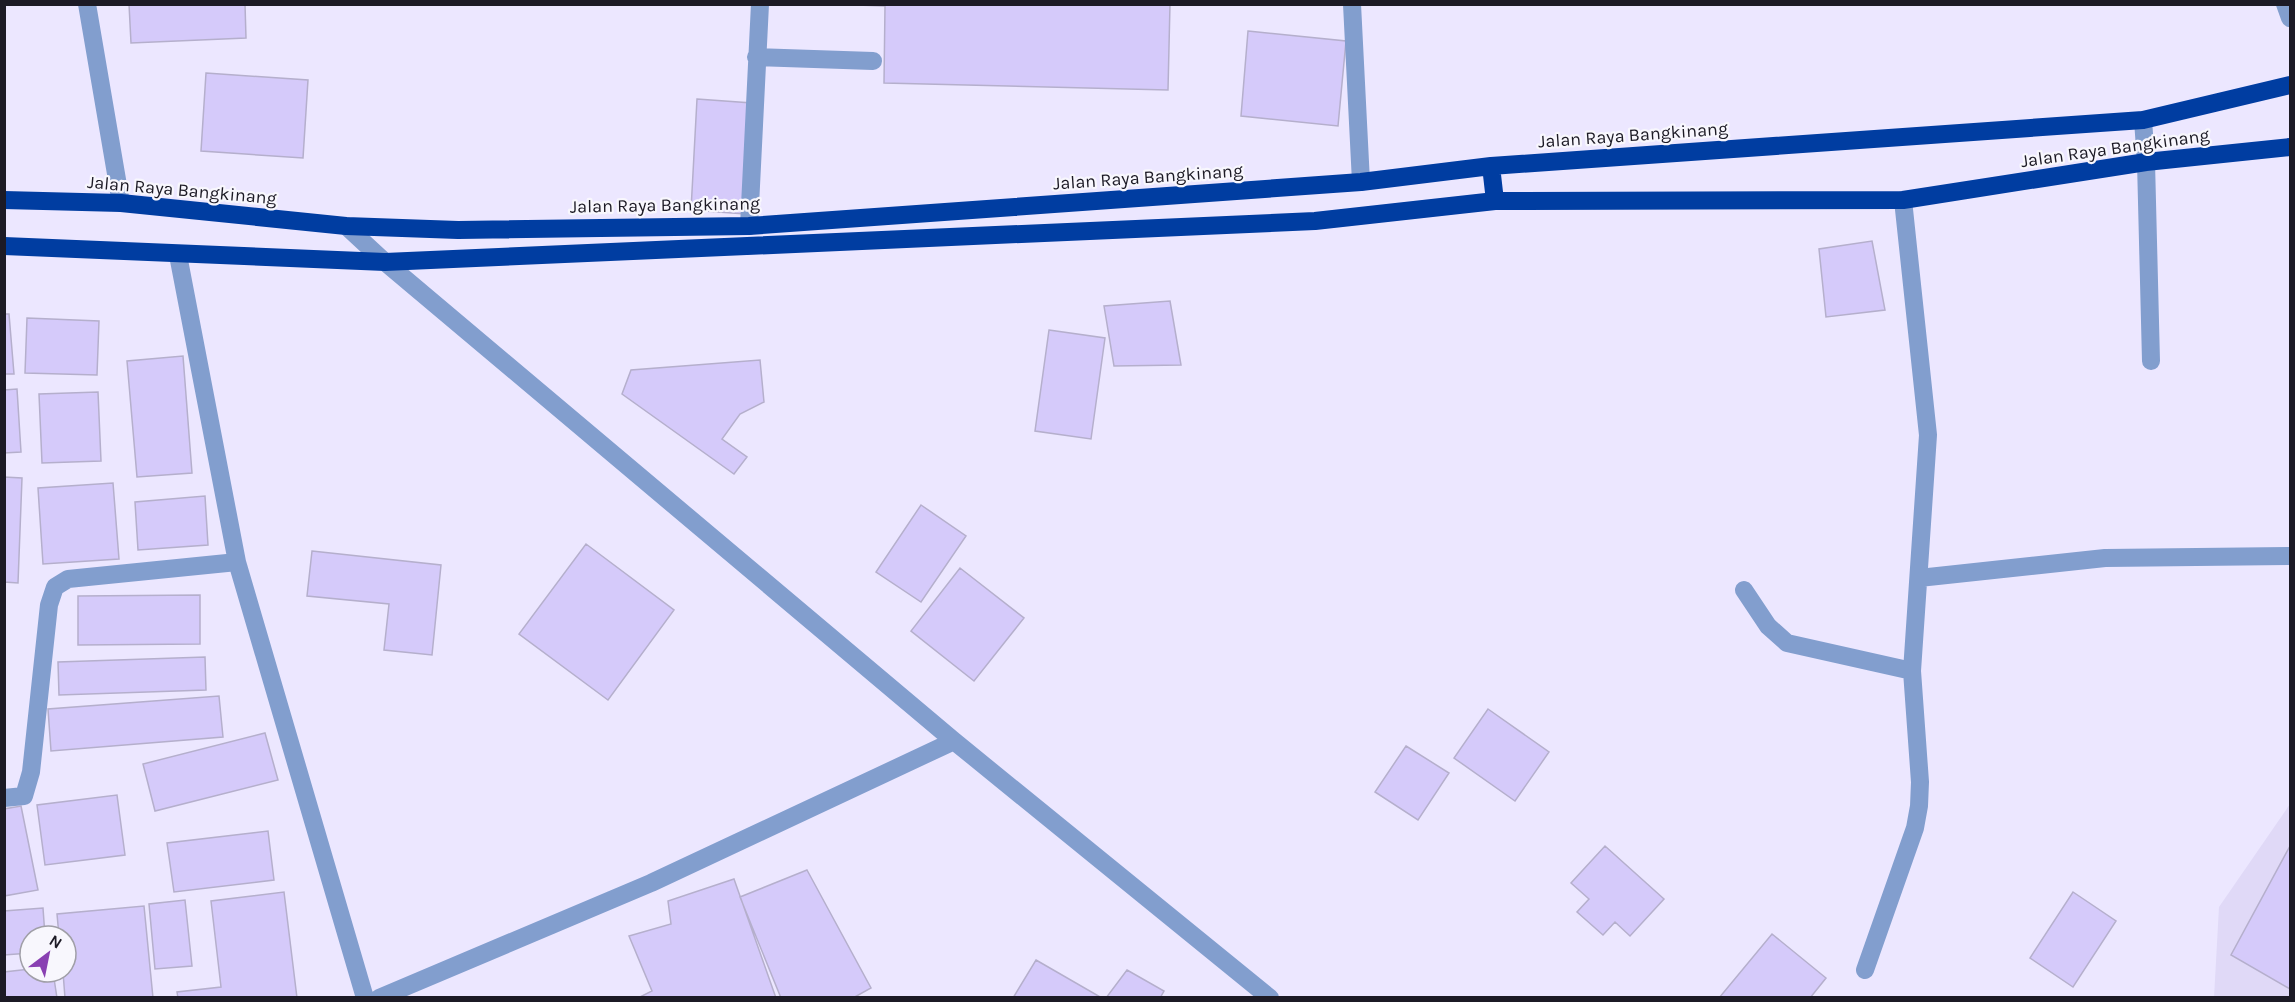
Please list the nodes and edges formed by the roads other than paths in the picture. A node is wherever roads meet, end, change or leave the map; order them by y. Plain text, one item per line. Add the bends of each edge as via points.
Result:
1 (87, 4) edge
2 (760, 4) edge
3 (1352, 4) edge
4 (2285, 4) edge
5 (2290, 18) edge
6 (756, 57) junction
7 (873, 61) dead end
8 (2290, 85) edge
9 (2143, 120) junction
10 (2290, 147) edge
11 (2146, 162) junction
12 (1491, 166) junction
13 (1361, 182) junction
14 (4, 200) edge
15 (1903, 200) junction
16 (1495, 201) junction
17 (121, 203) junction
18 (346, 226) junction
19 (749, 226) junction
20 (4, 246) edge
21 (178, 255) junction
22 (385, 262) junction
23 (2151, 361) dead end
24 (2290, 556) edge
25 (237, 562) junction
26 (1919, 578) junction
27 (1744, 590) dead end
28 (1912, 671) junction
29 (954, 741) junction
30 (4, 798) edge
31 (1865, 970) dead end
32 (1267, 997) edge
33 (365, 998) edge
34 (379, 998) edge

1 - 17 street
2 - 6 street
3 - 13 street
4 - 5 street
6 - 7 street
6 - 19 street
8 - 9 highway, Jalan Raya Bangkinang
9 - 11 street
9 - 12 highway, Jalan Raya Bangkinang
10 - 11 highway, Jalan Raya Bangkinang
11 - 15 highway, Jalan Raya Bangkinang
11 - 23 street
12 - 13 highway, Jalan Raya Bangkinang
12 - 16 highway
13 - 19 highway, Jalan Raya Bangkinang
14 - 17 highway, Jalan Raya Bangkinang
15 - 16 highway, Jalan Raya Bangkinang
15 - 26 street via 1928,435
16 - 22 highway, Jalan Raya Bangkinang via 1315,221
17 - 18 highway, Jalan Raya Bangkinang
18 - 19 highway, Jalan Raya Bangkinang via 458,230
18 - 22 street
20 - 21 highway, Jalan Raya Bangkinang
21 - 22 highway, Jalan Raya Bangkinang
21 - 25 street
22 - 29 street
24 - 26 street via 2105,558
25 - 30 street via 68,579 56,587 44,638 31,772 24,796
25 - 33 street
26 - 28 street
27 - 28 street via 1768,626 1787,643
28 - 31 street via 1919,806 1915,828
29 - 32 street
29 - 34 street via 651,882

